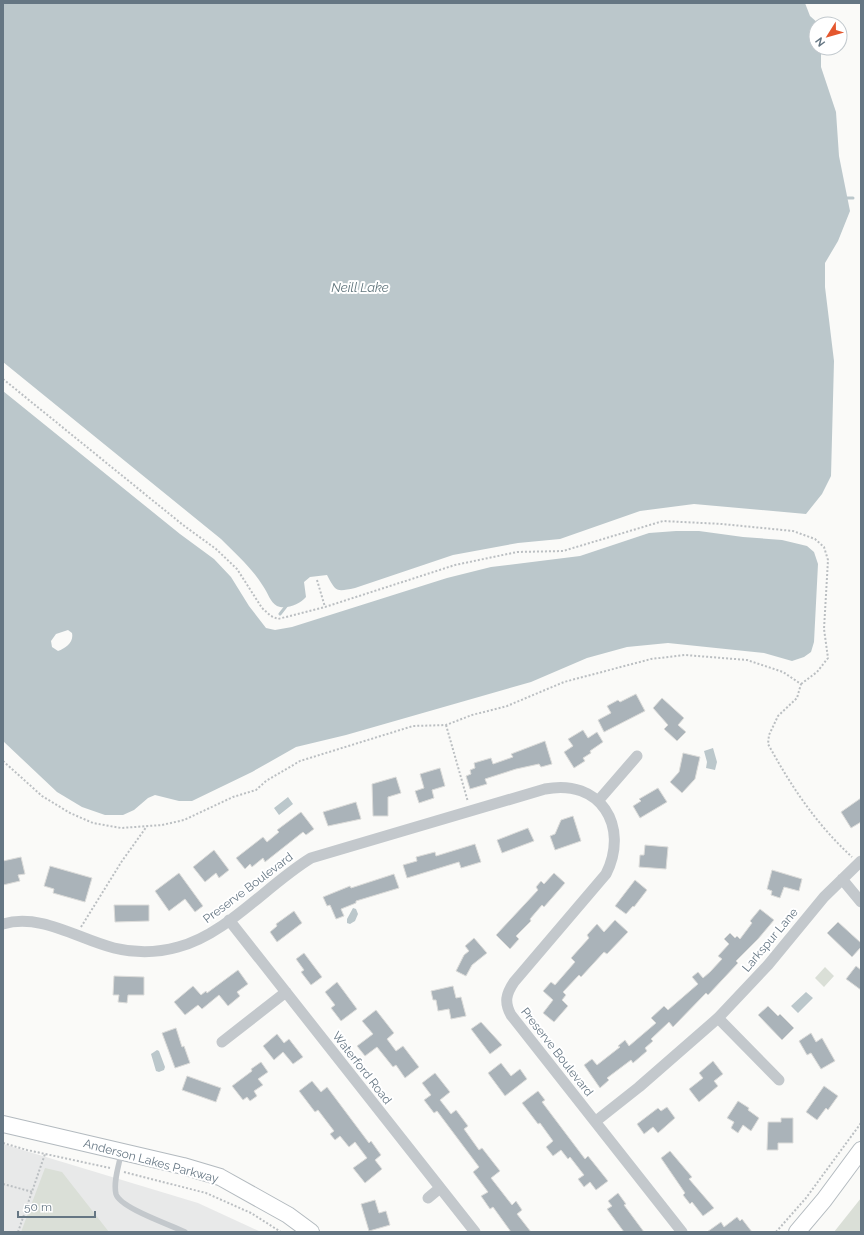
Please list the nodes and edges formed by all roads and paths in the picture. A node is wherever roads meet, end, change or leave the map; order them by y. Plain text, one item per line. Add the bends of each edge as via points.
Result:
1 (3, 380) edge
2 (317, 580) dead end
3 (325, 607) junction
4 (801, 684) junction
5 (446, 725) junction
6 (637, 756) dead end
7 (3, 761) edge
8 (598, 801) junction
9 (470, 811) junction
10 (147, 826) junction
11 (860, 862) edge
12 (842, 879) junction
13 (861, 902) edge
14 (229, 920) junction
15 (3, 924) edge
16 (76, 935) junction
17 (286, 992) junction
18 (718, 1018) junction
19 (222, 1042) dead end
20 (778, 1080) dead end
21 (596, 1122) junction
22 (861, 1123) edge
23 (3, 1124) edge
24 (3, 1143) edge
25 (861, 1150) edge
26 (122, 1151) junction
27 (45, 1154) junction
28 (118, 1170) junction
29 (3, 1184) edge
30 (440, 1188) junction
31 (33, 1192) junction
32 (428, 1198) dead end
33 (170, 1230) edge
34 (18, 1232) edge
35 (185, 1232) edge
36 (281, 1232) edge
37 (311, 1232) edge
38 (474, 1232) edge
39 (682, 1232) edge
40 (776, 1232) edge
41 (797, 1232) edge

1 - 3 path via 216,549 236,569 262,608 271,616 278,619 286,618
2 - 3 path
3 - 4 path via 455,565 517,552 563,551 663,521 792,531 815,539 824,547 828,560 824,629 828,658 818,672
4 - 5 path via 783,672 747,660 685,655 652,659 564,682 507,706
4 - 11 path via 797,698 778,716 768,744 811,813 829,836
5 - 9 path
5 - 10 path via 413,726 300,761 266,781 256,790 233,797 184,820
6 - 8 street
7 - 10 path via 42,796 70,813 121,828
8 - 9 street, Preserve Boulevard via 584,792 558,787
8 - 21 street, Preserve Boulevard via 605,809 613,828 615,848 606,874 504,989 511,1015
9 - 14 street, Preserve Boulevard via 311,858 296,866
10 - 16 path
11 - 12 street, Larkspur Lane
12 - 13 street
12 - 18 street, Larkspur Lane via 768,965
14 - 16 street, Preserve Boulevard via 199,940 157,952 114,948
14 - 17 street, Waterford Road
15 - 16 street, Preserve Boulevard via 28,921
17 - 19 street
17 - 30 street, Waterford Road
18 - 20 street
18 - 21 street, Larkspur Lane via 645,1083
21 - 39 street, Preserve Boulevard
22 - 40 path via 806,1198
23 - 26 street, Anderson Lakes Parkway
24 - 27 path
25 - 41 street
26 - 28 lane
26 - 37 street, Anderson Lakes Parkway via 220,1177 288,1215
27 - 28 path
27 - 31 path
28 - 33 lane via 115,1188 119,1199
28 - 36 path via 206,1193 251,1213
29 - 31 path
30 - 32 street
30 - 38 street, Waterford Road
31 - 34 path
33 - 35 lane

